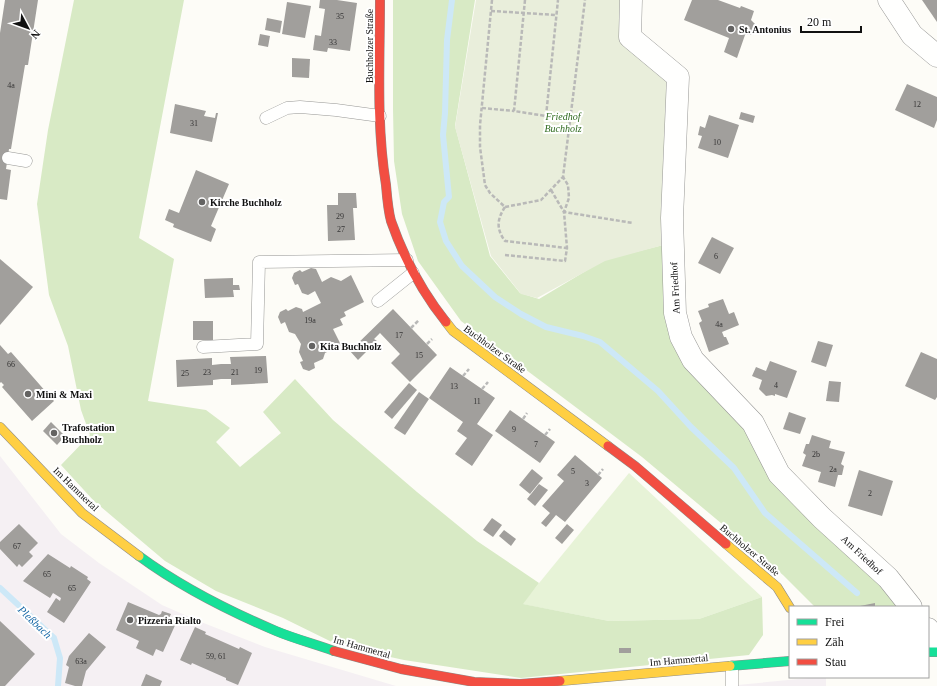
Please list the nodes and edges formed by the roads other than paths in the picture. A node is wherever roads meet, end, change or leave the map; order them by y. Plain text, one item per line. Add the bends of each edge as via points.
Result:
1 (380, 0) edge
2 (631, 0) edge
3 (889, 0) edge
4 (937, 56) edge
5 (380, 116) junction
6 (266, 118) dead end
7 (8, 158) dead end
8 (26, 161) dead end
9 (407, 260) junction
10 (413, 273) junction
11 (378, 301) dead end
12 (203, 347) dead end
13 (0, 426) edge
14 (789, 606) edge
15 (910, 606) edge
16 (929, 630) edge
17 (937, 640) edge
18 (789, 661) edge
19 (732, 667) junction
20 (474, 684) edge
21 (732, 686) edge

1 - 5 main road, Buchholzer Straße
2 - 15 street, Am Friedhof via 630,37 678,77 672,218 675,313 681,338 693,360 753,422 779,474 822,518 888,578
3 - 4 street via 912,35
5 - 6 lane via 336,110 287,108
5 - 9 main road, Buchholzer Straße via 382,161 391,220
7 - 8 lane
9 - 10 main road, Buchholzer Straße
9 - 12 lane via 259,262 257,344
10 - 11 lane
10 - 14 main road, Buchholzer Straße via 431,303 453,331 635,466 778,587
13 - 20 main road, Im Hammertal via 82,513 157,569 215,602 277,631 338,652 401,669
16 - 17 street
18 - 19 main road, Im Hammertal
19 - 20 main road, Im Hammertal via 520,684
19 - 21 lane

